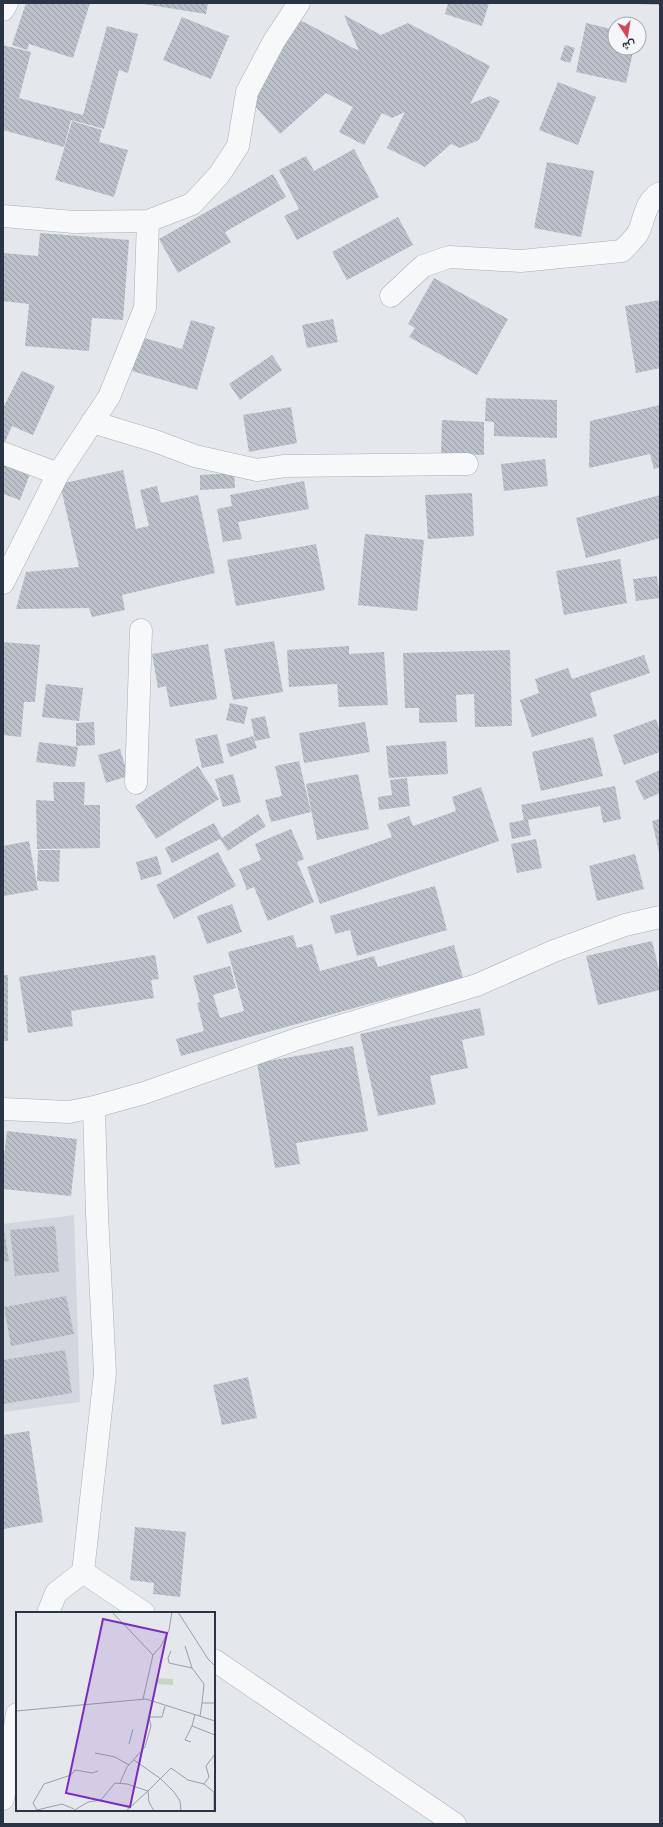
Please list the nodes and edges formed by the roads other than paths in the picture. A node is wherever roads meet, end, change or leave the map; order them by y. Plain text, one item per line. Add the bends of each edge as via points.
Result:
1 (7, 3) edge
2 (299, 3) edge
3 (3, 10) edge
4 (660, 193) edge
5 (3, 216) edge
6 (148, 221) junction
7 (391, 296) dead end
8 (92, 422) junction
9 (3, 453) edge
10 (467, 464) dead end
11 (58, 474) junction
12 (3, 583) edge
13 (141, 630) dead end
14 (136, 783) dead end
15 (660, 917) edge
16 (94, 1107) junction
17 (3, 1109) edge
18 (84, 1572) junction
19 (48, 1612) edge
20 (143, 1612) edge
21 (215, 1661) edge
22 (16, 1720) edge
23 (3, 1799) edge
24 (455, 1824) edge

1 - 3 street
2 - 6 street via 274,41 247,92 238,146 219,175 192,204
4 - 7 street via 644,211 639,232 622,251 521,261 449,257 423,266
5 - 6 street via 74,222
6 - 8 street via 145,308 109,397
8 - 10 street via 156,441 195,456 257,470 285,466
8 - 11 street
9 - 11 street
11 - 12 street
13 - 14 street
15 - 16 street via 625,925 568,946 477,985 297,1039 144,1093
16 - 17 street via 60,1112
16 - 18 street via 105,1373
18 - 19 street via 56,1592
18 - 20 street
21 - 24 street
22 - 23 street

